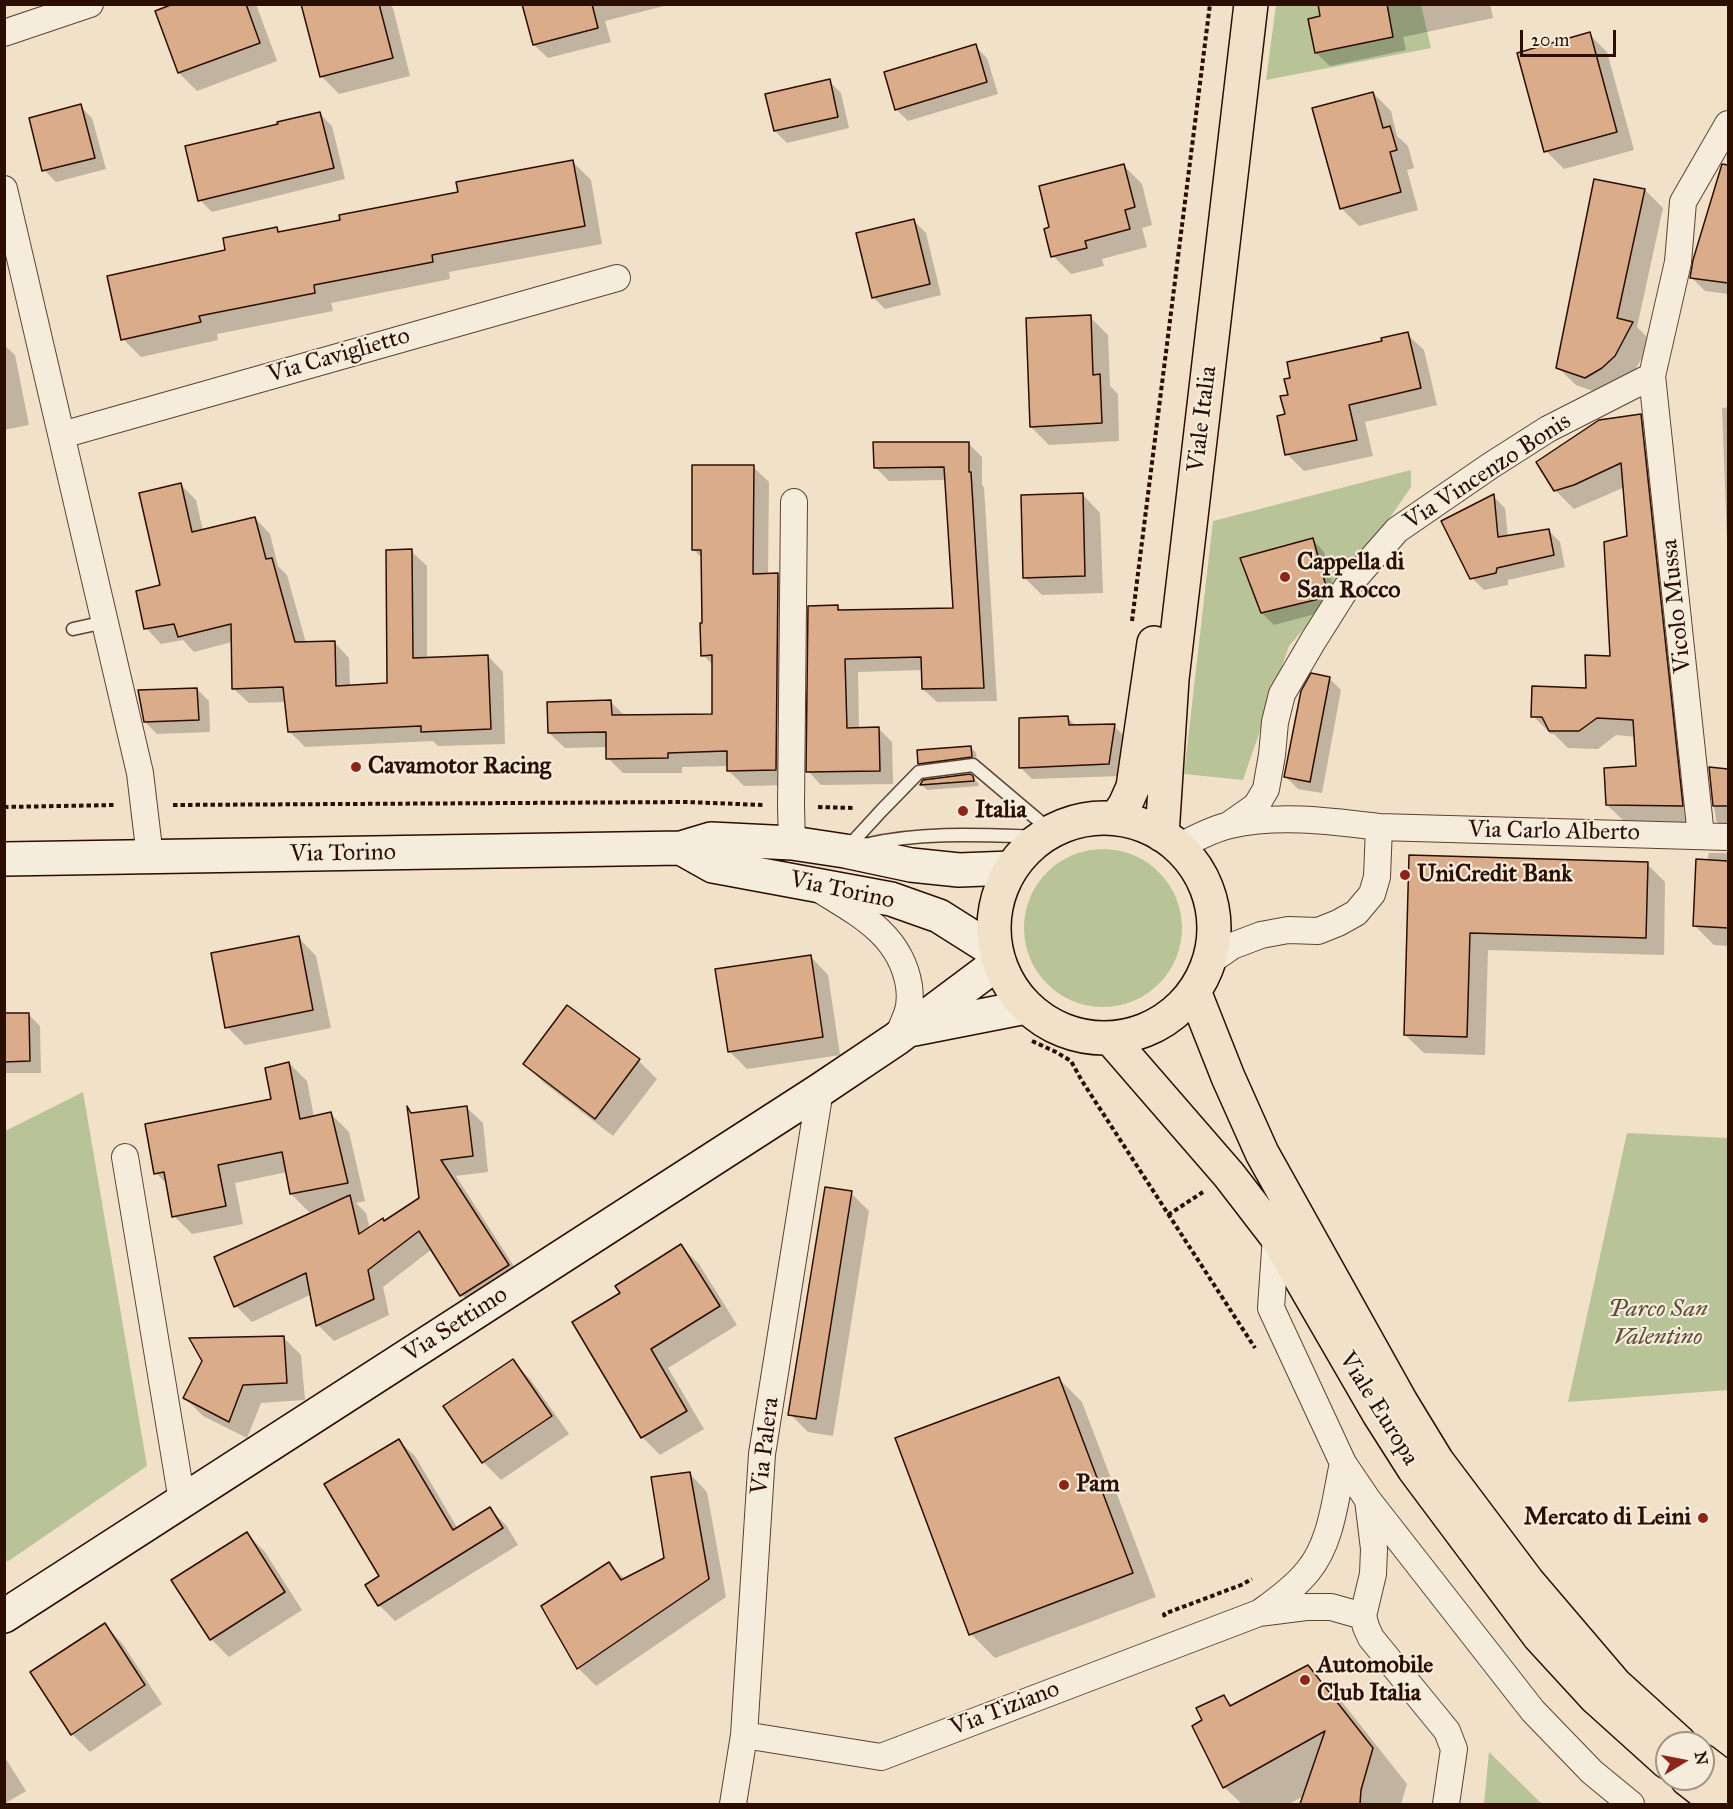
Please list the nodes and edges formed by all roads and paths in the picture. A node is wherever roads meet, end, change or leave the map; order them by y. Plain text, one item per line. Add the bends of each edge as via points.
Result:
1 (90, 4) edge
2 (1210, 4) edge
3 (1234, 4) edge
4 (1251, 4) edge
5 (4, 33) edge
6 (1728, 124) edge
7 (4, 189) edge
8 (617, 278) dead end
9 (15, 283) edge
10 (1652, 376) junction
11 (62, 435) junction
12 (795, 502) dead end
13 (105, 622) junction
14 (73, 629) dead end
15 (1130, 632) dead end
16 (144, 805) junction
17 (791, 806) junction
18 (4, 807) edge
19 (882, 810) junction
20 (1103, 813) junction
21 (1229, 825) junction
22 (1379, 827) junction
23 (1042, 828) junction
24 (1701, 836) junction
25 (1728, 837) edge
26 (1170, 841) junction
27 (792, 843) junction
28 (681, 848) junction
29 (845, 850) junction
30 (150, 857) junction
31 (4, 859) edge
32 (1011, 868) junction
33 (809, 883) junction
34 (998, 957) junction
35 (1209, 962) junction
36 (1194, 991) junction
37 (1026, 1007) junction
38 (901, 1035) junction
39 (1111, 1038) junction
40 (1029, 1040) dead end
41 (820, 1090) junction
42 (125, 1157) dead end
43 (1229, 1175) junction
44 (1168, 1215) junction
45 (1276, 1236) junction
46 (1258, 1354) dead end
47 (1343, 1463) junction
48 (1368, 1500) junction
49 (182, 1501) junction
50 (1256, 1577) dead end
51 (1259, 1612) junction
52 (4, 1616) edge
53 (1363, 1616) junction
54 (1175, 1645) junction
55 (1667, 1731) edge
56 (744, 1735) junction
57 (1655, 1751) edge
58 (1715, 1770) edge
59 (1728, 1780) edge
60 (1702, 1791) edge
61 (733, 1804) edge
62 (1446, 1804) edge
63 (1632, 1804) edge
64 (1719, 1804) edge

1 - 5 street
2 - 15 path
3 - 20 main road, Viale Italia via 1133,787 1125,805
4 - 26 main road, Viale Italia via 1172,679
6 - 10 street via 1683,202 1678,262
7 - 9 street
8 - 11 street, Via Caviglietto
9 - 11 street
10 - 21 street, Via Vincenzo Bonis via 1548,429 1397,530 1347,587 1282,694 1266,789 1256,806
10 - 24 street, Vicolo Mussa
11 - 13 street
12 - 17 street
13 - 14 lane
13 - 16 street
16 - 17 path via 687,802
16 - 18 path
16 - 30 street
17 - 19 path
17 - 27 street
19 - 23 lane via 919,772 973,765
19 - 29 lane
20 - 23 main road
20 - 23 path via 1056,816
20 - 26 main road via 1140,824
21 - 22 street, Via Carlo Alberto via 1323,820
21 - 26 street, Via Carlo Alberto
22 - 24 street, Via Carlo Alberto
22 - 35 street via 1377,877 1372,894 1356,913 1318,931 1288,930 1262,935 1232,946
23 - 29 lane via 898,838
23 - 32 main road
24 - 25 street, Via Carlo Alberto
26 - 35 main road via 1192,862 1210,900 1213,942
27 - 28 main road, Via Torino via 711,839
27 - 29 main road, Via Torino
28 - 30 main road, Via Torino
28 - 33 main road, Via Torino via 713,866
29 - 32 main road, Via Torino via 910,865 959,870
30 - 31 main road, Via Torino
32 - 34 main road via 996,903 994,940
33 - 34 main road, Via Torino via 891,899 939,916
33 - 38 street via 881,931 896,951 907,973 910,992
34 - 37 main road
34 - 38 main road, Via Settimo
35 - 36 main road
36 - 39 main road via 1172,1015 1143,1031
36 - 55 main road, Viale Europa via 1262,1153 1437,1461 1528,1581 1615,1684
37 - 38 main road, Via Settimo
37 - 39 main road via 1051,1025 1080,1036
38 - 41 main road, Via Settimo
39 - 43 main road, Viale Europa
40 - 44 path via 1071,1061
41 - 49 main road, Via Settimo
41 - 56 street, Via Palera via 762,1454
42 - 49 street
43 - 44 path
43 - 45 main road, Viale Europa
44 - 46 path
45 - 47 street via 1271,1308
45 - 57 main road, Viale Europa via 1414,1468 1539,1636 1596,1698
47 - 48 street
47 - 51 street, Via Tiziano via 1330,1522 1317,1556 1288,1592
48 - 53 street via 1373,1574
48 - 63 street via 1533,1711 1592,1772
49 - 52 main road, Via Settimo
50 - 54 path via 1164,1614
51 - 53 street, Via Tiziano via 1331,1607
51 - 54 street, Via Tiziano
53 - 62 street via 1371,1638 1447,1731 1454,1749
54 - 56 street, Via Tiziano via 881,1757
56 - 61 street, Via Palera
58 - 59 main road
60 - 64 main road

